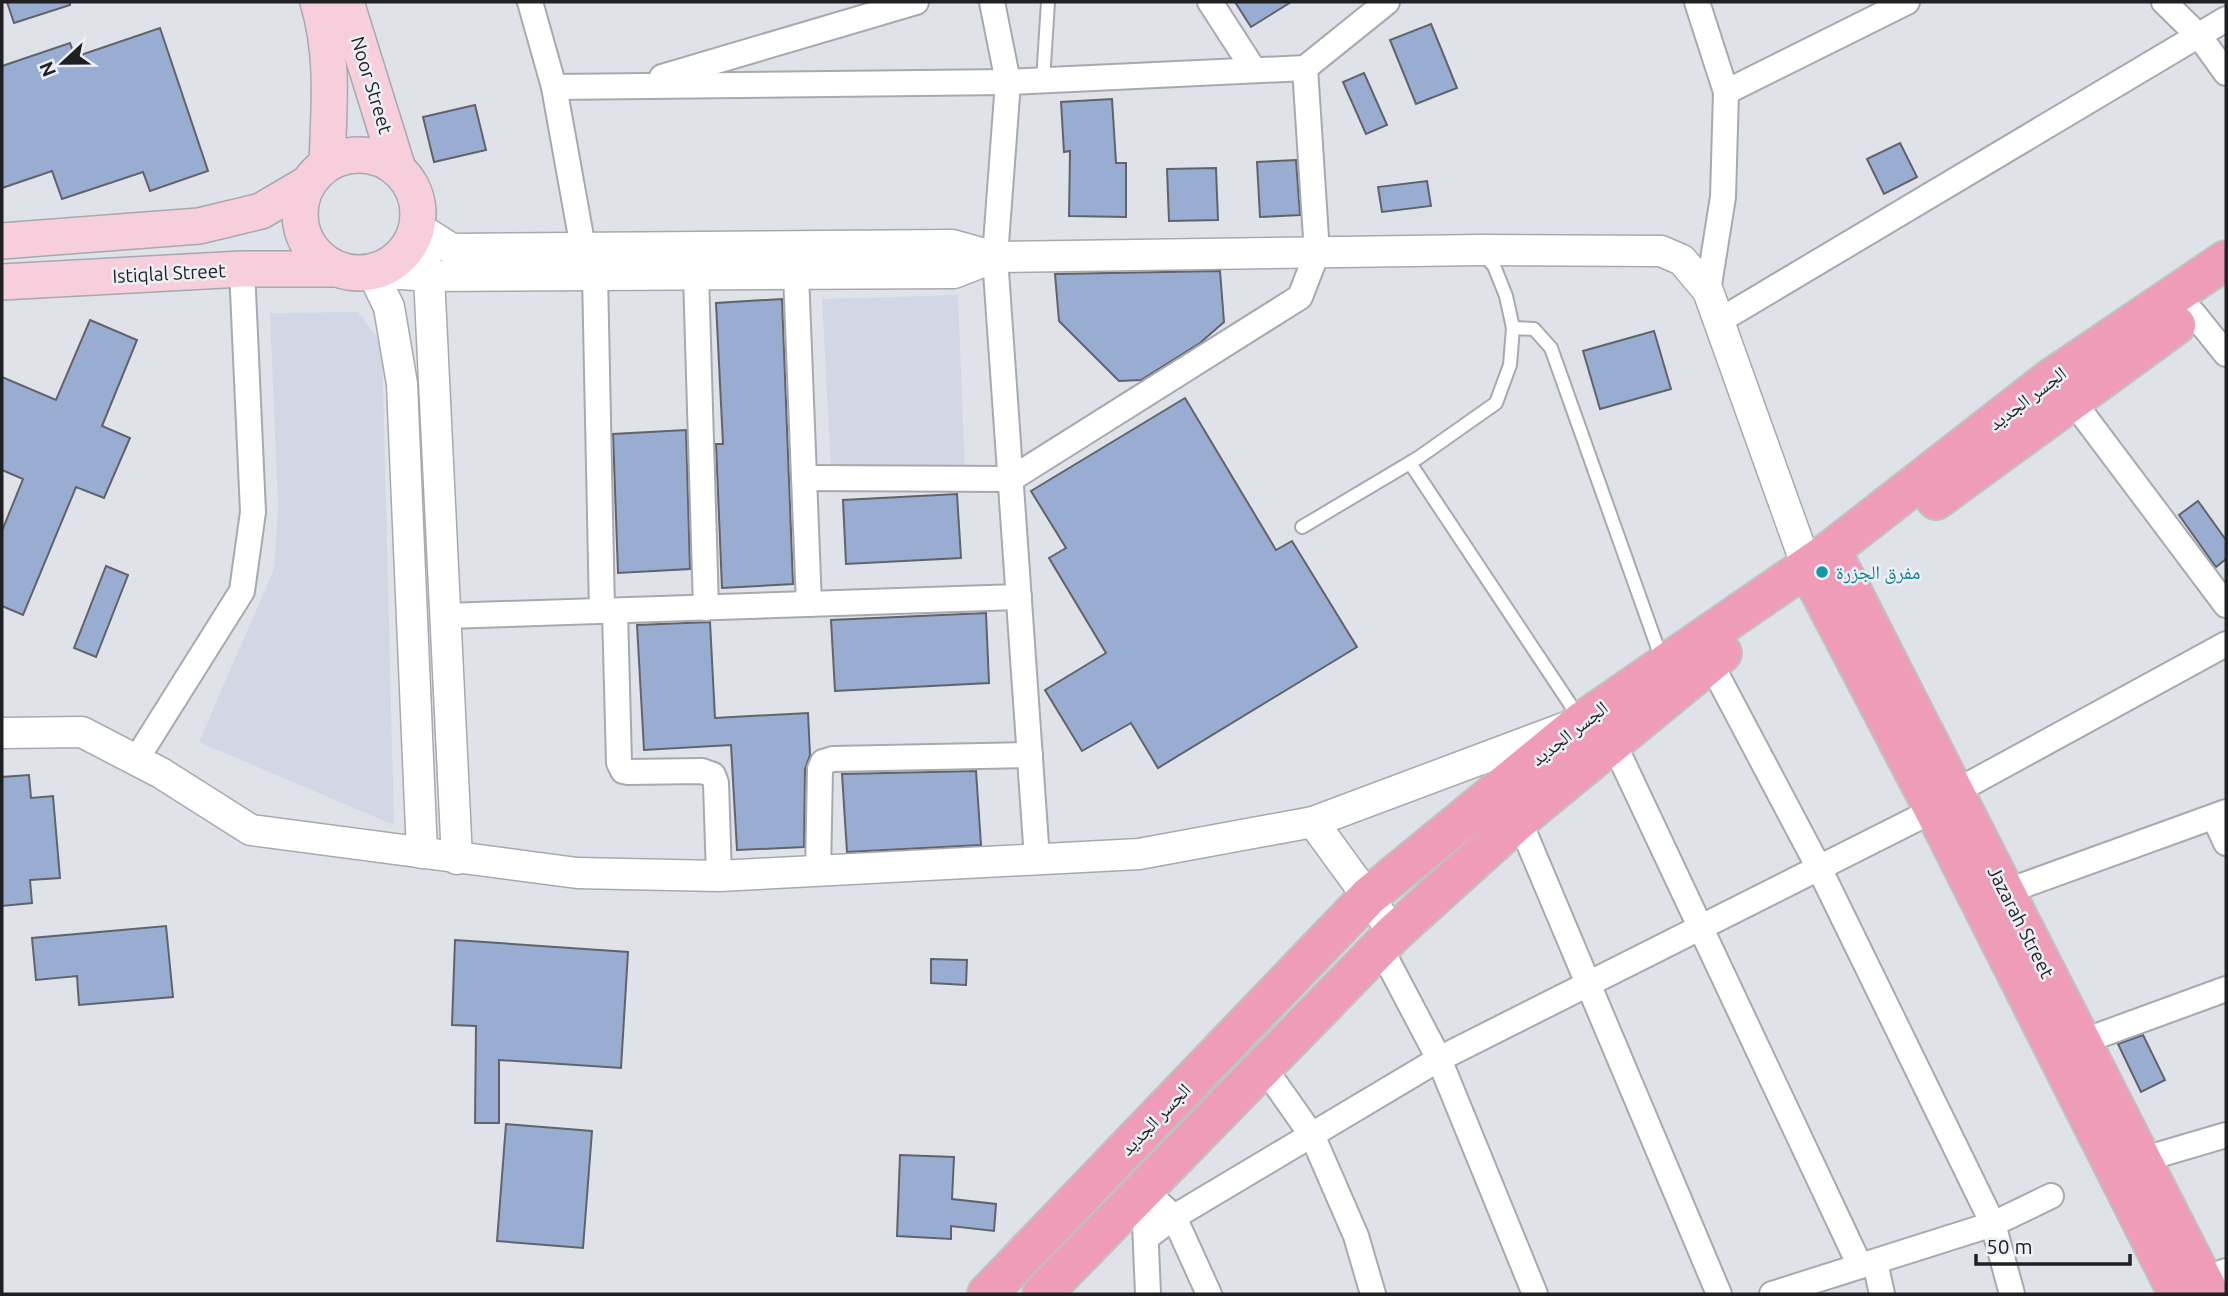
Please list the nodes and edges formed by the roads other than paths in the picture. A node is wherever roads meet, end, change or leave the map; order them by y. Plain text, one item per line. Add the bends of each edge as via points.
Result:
1 (318, 2) edge
2 (346, 2) edge
3 (530, 2) edge
4 (916, 2) edge
5 (992, 2) edge
6 (1048, 2) edge
7 (1210, 2) edge
8 (1387, 2) edge
9 (1697, 2) edge
10 (1908, 2) edge
11 (2164, 2) edge
12 (2226, 19) edge
13 (2200, 37) junction
14 (1305, 68) junction
15 (1254, 70) junction
16 (2226, 73) edge
17 (1043, 80) junction
18 (1008, 82) junction
19 (632, 86) junction
20 (554, 87) junction
21 (1726, 92) junction
22 (398, 169) junction
23 (317, 173) junction
24 (417, 227) junction
25 (2, 241) edge
26 (583, 248) junction
27 (1480, 250) junction
28 (1317, 253) junction
29 (995, 257) junction
30 (2226, 260) edge
31 (242, 269) junction
32 (335, 269) junction
33 (372, 272) junction
34 (796, 274) junction
35 (594, 275) junction
36 (696, 275) junction
37 (429, 276) junction
38 (2, 282) edge
39 (1708, 291) junction
40 (2226, 291) edge
41 (2193, 313) junction
42 (1719, 321) junction
43 (1513, 328) junction
44 (2226, 354) edge
45 (2072, 400) junction
46 (1410, 463) junction
47 (804, 478) junction
48 (1011, 479) junction
49 (1302, 527) dead end
50 (1824, 568) junction
51 (1019, 597) junction
52 (808, 604) junction
53 (2226, 605) edge
54 (706, 608) junction
55 (609, 611) junction
56 (446, 616) junction
57 (2226, 644) edge
58 (1710, 662) junction
59 (1664, 666) junction
60 (1581, 722) junction
61 (2, 733) edge
62 (1614, 744) junction
63 (1030, 755) junction
64 (136, 760) junction
65 (1944, 801) junction
66 (2220, 814) edge
67 (1519, 820) junction
68 (1312, 822) junction
69 (2226, 843) edge
70 (422, 853) junction
71 (457, 859) junction
72 (1037, 859) junction
73 (1819, 868) junction
74 (818, 873) junction
75 (719, 876) junction
76 (2005, 892) junction
77 (1369, 896) junction
78 (1701, 928) junction
79 (1387, 940) junction
80 (1589, 982) junction
81 (2226, 989) edge
82 (2081, 1042) junction
83 (1439, 1059) junction
84 (1263, 1066) junction
85 (2226, 1135) edge
86 (1313, 1137) junction
87 (2141, 1160) junction
88 (1144, 1191) junction
89 (2051, 1196) dead end
90 (1174, 1217) junction
91 (1993, 1224) junction
92 (1146, 1238) junction
93 (1867, 1264) junction
94 (2198, 1286) edge
95 (987, 1294) edge
96 (1042, 1294) edge
97 (1148, 1294) edge
98 (1209, 1294) edge
99 (1373, 1294) edge
100 (1535, 1294) edge
101 (1719, 1294) edge
102 (1772, 1294) edge
103 (1882, 1294) edge
104 (2012, 1294) edge

1 - 23 main road, Noor Street via 327,31 330,84
2 - 22 main road, Noor Street
3 - 20 street
4 - 19 street
5 - 18 street
6 - 17 lane
7 - 15 street
8 - 14 street
9 - 21 street
10 - 21 street
11 - 13 street
12 - 13 street
13 - 16 street
13 - 42 street
14 - 15 street
14 - 28 street
15 - 17 street
17 - 18 street
18 - 19 street
18 - 29 street
19 - 20 street
20 - 26 street
21 - 39 street via 1723,197
22 - 23 main road via 363,154 344,155
22 - 24 main road via 415,195
23 - 25 main road via 261,211 199,226
23 - 32 main road via 300,202 300,223 318,258
24 - 26 street via 452,249
24 - 33 main road via 401,256
24 - 37 street
26 - 29 street via 952,245
27 - 28 street
27 - 39 street via 1661,251 1682,260
27 - 43 lane via 1494,266
28 - 29 street
28 - 48 street via 1300,297
29 - 34 street via 954,273
29 - 48 street
30 - 50 main road, الجسر الجديد via 2049,380
31 - 32 main road, Istiqlal Street
31 - 38 main road, Istiqlal Street
31 - 64 street via 253,512 242,591
32 - 33 main road
33 - 37 street
33 - 70 street via 389,307 402,384
34 - 36 street
34 - 47 street
35 - 36 street
35 - 37 street
35 - 55 street
36 - 54 street
37 - 56 street
39 - 42 street
40 - 41 main road, الجسر الجديد
41 - 44 street
41 - 45 main road, الجسر الجديد
42 - 50 street
43 - 46 lane via 1510,365 1496,403
43 - 59 lane via 1534,329 1551,348
45 - 50 main road, الجسر الجديد
45 - 53 street
46 - 49 lane
46 - 60 lane
47 - 48 street
47 - 52 street
48 - 51 street
50 - 58 main road, الجسر الجديد
50 - 59 main road, الجسر الجديد
50 - 65 main road, Jazarah Street
51 - 52 street
51 - 63 street
52 - 54 street
54 - 55 street
55 - 56 street
55 - 75 street via 623,771 702,771 713,775
56 - 71 street
57 - 65 street
58 - 62 main road, الجسر الجديد
58 - 73 street
59 - 60 main road, الجسر الجديد
60 - 68 street
60 - 77 main road, الجسر الجديد
61 - 64 street via 82,732
62 - 67 main road, الجسر الجديد
62 - 78 street
63 - 72 street
63 - 74 street via 823,762
64 - 70 street via 251,830
65 - 73 street
65 - 76 main road, Jazarah Street
65 - 94 main road, Jazarah Street
66 - 69 street
66 - 76 street
67 - 79 main road, الجسر الجديد
67 - 80 street
68 - 72 street via 1139,854
68 - 77 street
70 - 71 street
71 - 75 street via 577,873
72 - 74 street
73 - 78 street
73 - 91 street
74 - 75 street
76 - 82 main road, Jazarah Street
77 - 79 street
77 - 95 main road, الجسر الجديد
78 - 80 street
78 - 93 street
79 - 83 street
79 - 84 main road, الجسر الجديد
80 - 83 street
80 - 101 street
81 - 82 street
82 - 87 main road, Jazarah Street
83 - 86 street
83 - 100 street
84 - 86 street
84 - 88 main road, الجسر الجديد
85 - 87 street
86 - 90 street
86 - 99 street via 1356,1236
87 - 94 main road, Jazarah Street
88 - 90 street
88 - 92 street
88 - 96 main road, الجسر الجديد
89 - 91 street
90 - 92 street
90 - 98 street
91 - 93 street
91 - 104 street
92 - 97 street
93 - 102 street
93 - 103 street

